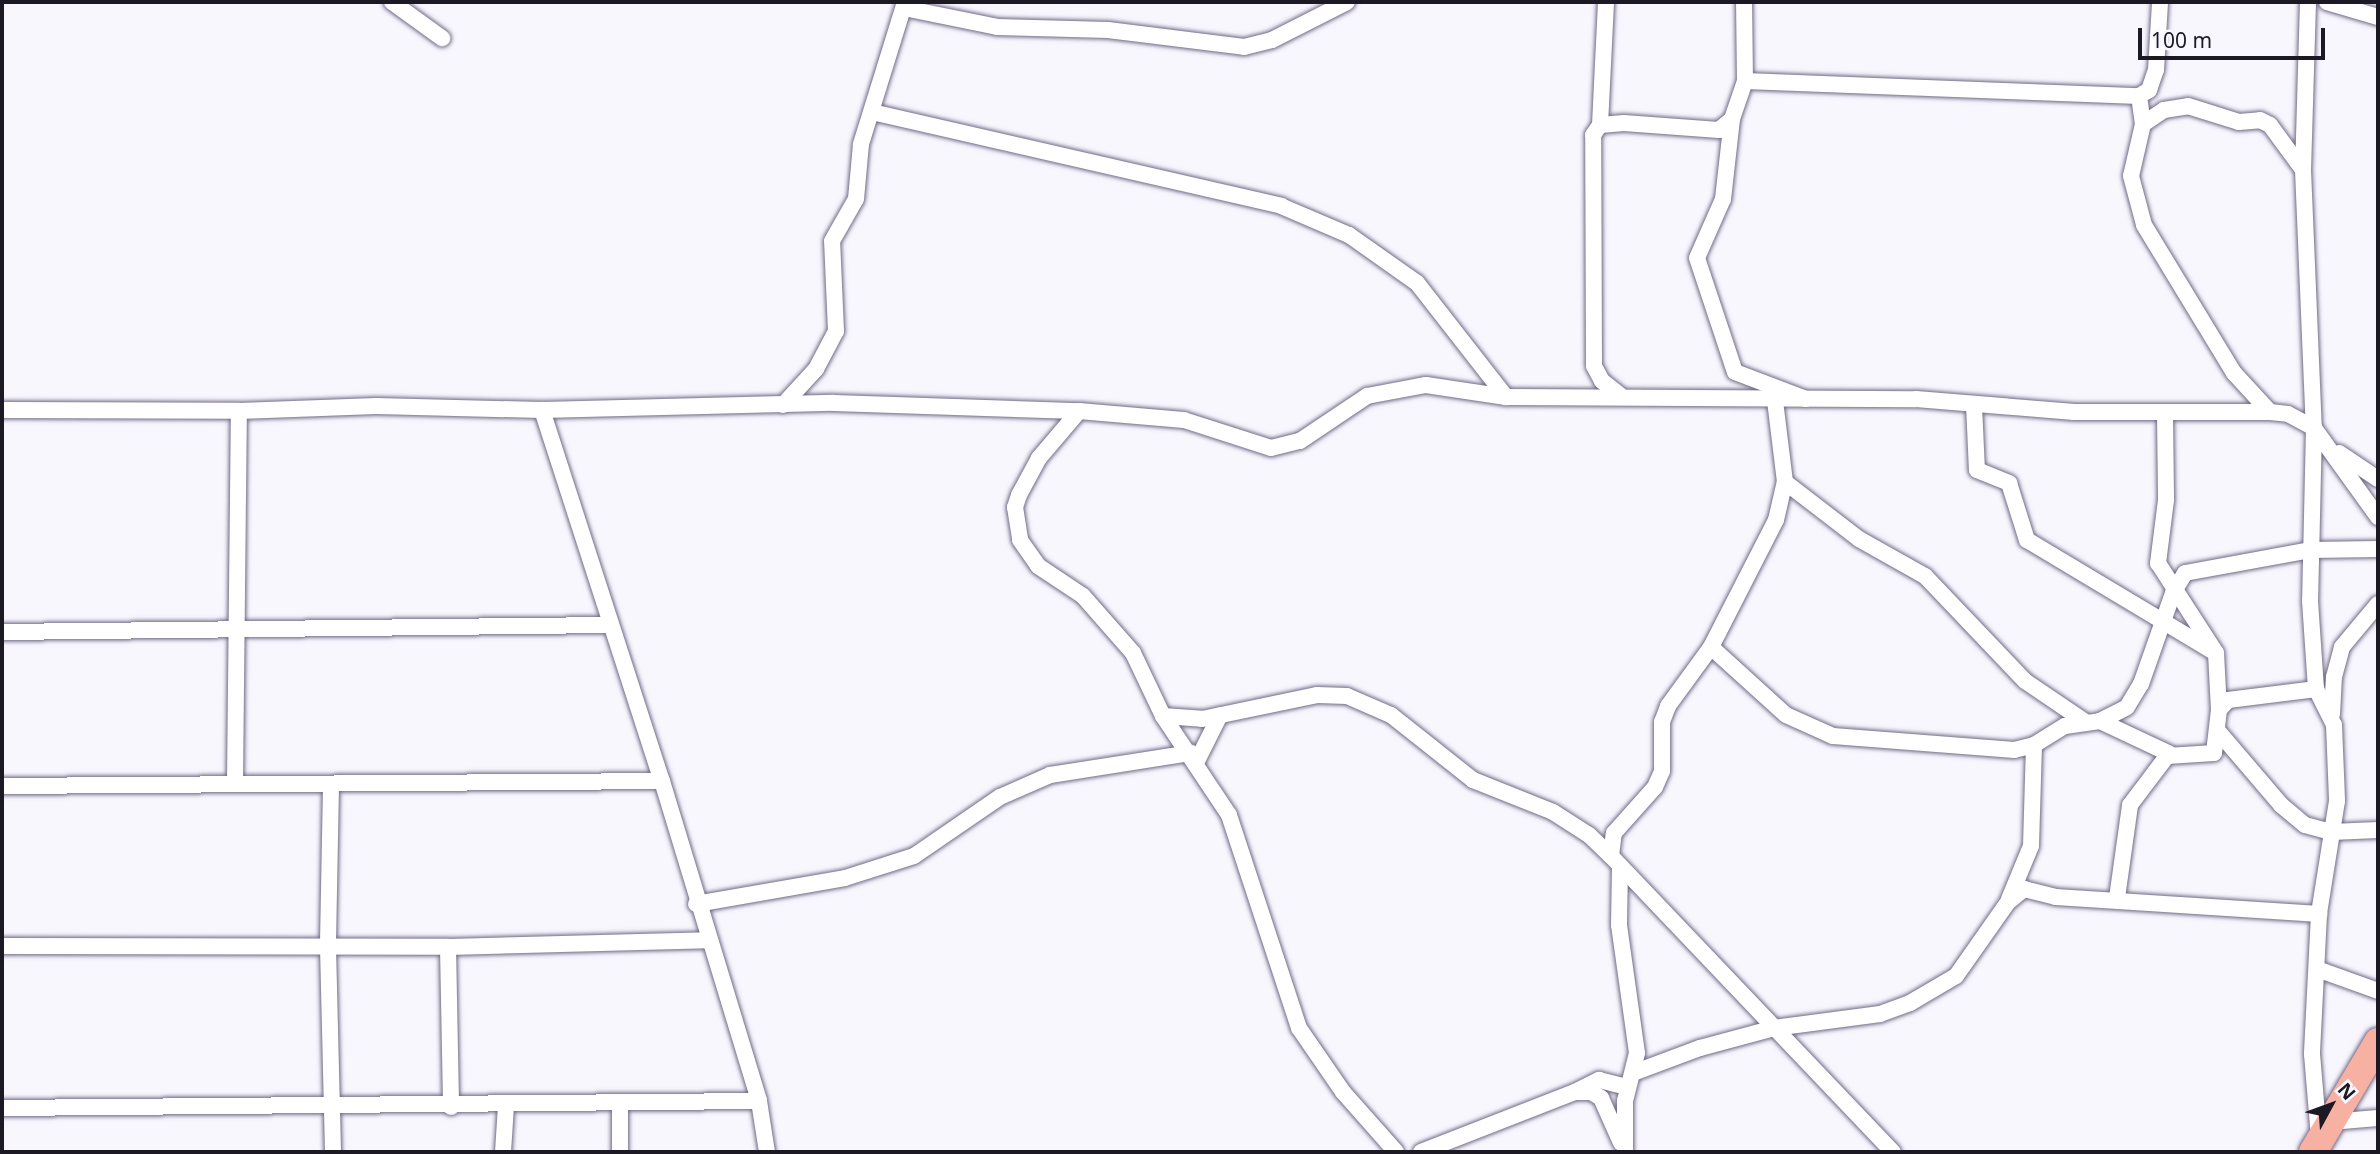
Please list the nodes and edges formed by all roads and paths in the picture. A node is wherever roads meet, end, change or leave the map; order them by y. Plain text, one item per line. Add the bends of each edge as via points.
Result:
1 (392, 2) edge
2 (1347, 2) edge
3 (1606, 2) edge
4 (1744, 2) edge
5 (2160, 2) edge
6 (2308, 2) edge
7 (2327, 2) edge
8 (905, 5) edge
9 (2378, 17) edge
10 (443, 38) dead end
11 (1745, 81) junction
12 (2140, 96) junction
13 (872, 112) junction
14 (1732, 119) junction
15 (2143, 124) junction
16 (1600, 125) junction
17 (2304, 170) junction
18 (1620, 395) junction
19 (1506, 397) junction
20 (1774, 400) junction
21 (1808, 400) junction
22 (783, 405) junction
23 (1974, 405) junction
24 (2, 410) edge
25 (542, 410) junction
26 (239, 411) junction
27 (1079, 411) junction
28 (2270, 412) junction
29 (2165, 414) junction
30 (2314, 428) junction
31 (2334, 449) junction
32 (2378, 479) edge
33 (1785, 482) junction
34 (2378, 517) edge
35 (2378, 549) edge
36 (2310, 550) junction
37 (2173, 593) junction
38 (2378, 604) edge
39 (2162, 624) junction
40 (611, 625) junction
41 (237, 630) junction
42 (2, 632) edge
43 (1711, 647) junction
44 (2216, 653) junction
45 (2316, 690) junction
46 (2219, 710) junction
47 (2332, 714) junction
48 (1220, 715) junction
49 (1163, 716) junction
50 (2092, 721) junction
51 (2217, 730) junction
52 (2034, 745) junction
53 (2170, 754) junction
54 (2212, 755) junction
55 (1194, 757) junction
56 (2248, 769) junction
57 (662, 781) junction
58 (235, 782) junction
59 (2, 786) edge
60 (331, 786) junction
61 (2378, 830) edge
62 (2331, 832) junction
63 (1616, 861) junction
64 (2024, 865) junction
65 (2040, 889) junction
66 (2117, 898) junction
67 (2008, 902) junction
68 (696, 904) junction
69 (2319, 914) junction
70 (708, 940) junction
71 (2, 946) edge
72 (328, 947) junction
73 (448, 947) junction
74 (2316, 970) junction
75 (2378, 990) edge
76 (1774, 1028) junction
77 (2378, 1042) edge
78 (1630, 1080) junction
79 (1575, 1092) junction
80 (758, 1101) junction
81 (330, 1103) junction
82 (620, 1103) junction
83 (506, 1105) junction
84 (451, 1107) junction
85 (2, 1108) edge
86 (2378, 1118) edge
87 (2320, 1138) edge
88 (333, 1152) edge
89 (503, 1152) edge
90 (620, 1152) edge
91 (767, 1152) edge
92 (1396, 1152) edge
93 (1422, 1152) edge
94 (1624, 1152) edge
95 (1893, 1152) edge

1 - 10 street
2 - 8 street via 1272,40 1244,47 1108,30 997,27
3 - 16 street
4 - 11 street
5 - 12 street via 2156,70 2149,90
6 - 17 street
7 - 9 street
8 - 13 street
11 - 12 street
11 - 14 street
12 - 15 street
13 - 19 street via 1281,206 1349,235 1417,283
13 - 22 street via 861,145 856,200 829,254 839,316 836,331 816,369
14 - 16 street via 1719,130
14 - 21 street via 1723,199 1697,258 1735,372
15 - 17 street via 2164,110 2188,106 2239,122 2260,120 2270,125
15 - 28 street via 2131,176 2144,225 2234,373
16 - 18 street via 1592,148 1594,366 1602,381
17 - 30 street
18 - 19 street
18 - 20 street
19 - 27 street via 1426,385 1395,388 1355,403 1300,441 1271,448 1184,420
20 - 21 street
20 - 33 street
21 - 23 street via 1916,399
22 - 25 street
22 - 27 street
23 - 29 street
23 - 39 street via 1977,470 2009,483 2027,540
24 - 26 street
25 - 26 street via 376,406
25 - 40 street
26 - 41 street
27 - 49 street via 1029,474 1015,507 1016,530 1038,566 1083,596 1133,653
28 - 29 street
28 - 30 street via 2288,414
29 - 37 street via 2166,499 2158,563
30 - 31 street
30 - 36 street
31 - 32 street
31 - 34 street
33 - 43 street via 1759,559
33 - 50 street via 1859,539 1925,576 2025,681
35 - 36 street
36 - 37 street via 2185,573
36 - 45 street
37 - 39 street
37 - 44 street
38 - 47 street via 2342,647
39 - 44 street
39 - 50 street via 2132,700 2121,712
40 - 41 street
40 - 57 street
41 - 42 street
41 - 58 street
43 - 52 street via 1786,715 1833,736 1973,749 2014,750
43 - 63 street via 1668,706 1662,722 1662,771 1655,787 1614,833
44 - 46 street
45 - 46 street via 2228,700
45 - 47 street
46 - 51 street
47 - 62 street via 2337,801
48 - 49 street
48 - 55 street
48 - 63 street via 1317,695 1361,700 1391,715 1473,780 1553,812 1590,835
49 - 55 street
50 - 52 street via 2065,726
50 - 53 street
51 - 54 street
51 - 56 street
52 - 64 street via 2031,846
53 - 54 street
53 - 66 street via 2130,805
54 - 56 street
55 - 68 street via 1050,775 1000,797 914,856 845,878
55 - 92 street via 1229,815 1298,1028 1342,1092
56 - 62 street via 2297,820
57 - 60 street
57 - 68 street
58 - 59 street
58 - 60 street
60 - 72 street
61 - 62 street
62 - 69 street
63 - 76 street
63 - 78 street via 1619,925 1637,1053
64 - 65 street
64 - 67 street
65 - 66 street via 2056,897
65 - 67 street via 2024,890
66 - 69 street
67 - 76 street via 1956,976 1940,989 1880,1014
68 - 70 street
69 - 74 street
70 - 73 street
70 - 80 street
71 - 72 street
72 - 73 street
72 - 81 street
73 - 84 street
74 - 75 street
74 - 87 street via 2312,1054
76 - 78 street via 1700,1048
76 - 95 street
77 - 87 highway
78 - 79 street via 1599,1080
78 - 94 street
79 - 93 street
79 - 94 street via 1601,1098
80 - 82 street
80 - 91 street
81 - 84 street
81 - 85 street
81 - 88 street
82 - 83 street
82 - 90 street
83 - 84 street
83 - 89 street
86 - 87 street

